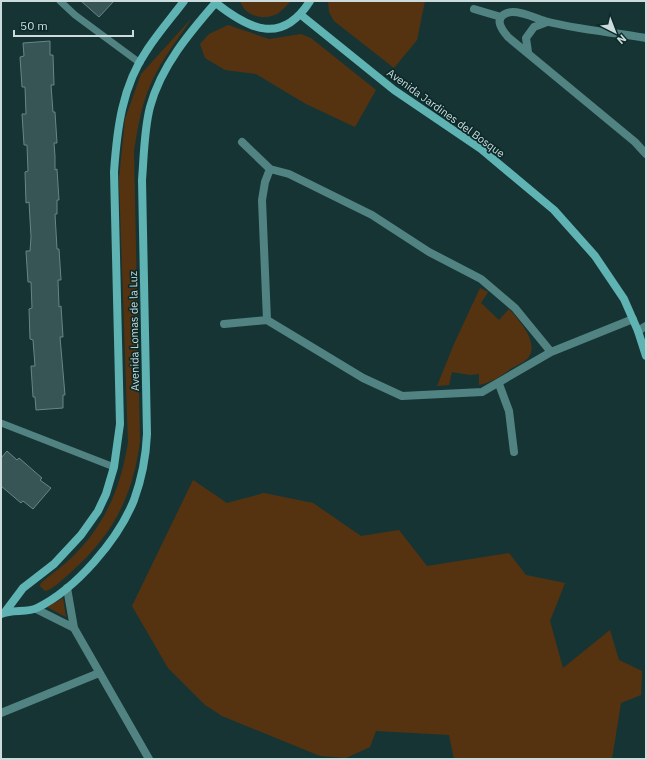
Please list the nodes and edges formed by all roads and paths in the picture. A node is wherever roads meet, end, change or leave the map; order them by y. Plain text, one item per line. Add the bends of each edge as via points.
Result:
1 (60, 1) edge
2 (184, 1) edge
3 (310, 1) edge
4 (216, 2) edge
5 (474, 9) dead end
6 (301, 15) junction
7 (501, 18) junction
8 (547, 22) junction
9 (646, 38) edge
10 (528, 52) junction
11 (140, 63) junction
12 (242, 142) dead end
13 (646, 154) edge
14 (270, 169) junction
15 (633, 319) junction
16 (267, 320) junction
17 (224, 324) dead end
18 (646, 326) edge
19 (638, 331) junction
20 (551, 352) junction
21 (646, 356) edge
22 (499, 384) junction
23 (1, 423) edge
24 (514, 452) dead end
25 (114, 467) junction
26 (67, 588) junction
27 (36, 609) junction
28 (3, 613) edge
29 (74, 628) junction
30 (99, 673) junction
31 (1, 713) edge
32 (149, 759) edge

1 - 11 lane
2 - 11 street, Avenida Lomas de la Luz via 146,50
3 - 6 street
4 - 6 street via 235,18 254,27 272,30 288,25
4 - 26 street, Avenida Lomas de la Luz via 182,43 162,74 150,107 142,180 147,434 143,469 133,501 117,531
5 - 7 street
6 - 15 street, Avenida Jardines del Bosque via 394,90 480,149 554,210 595,256 624,299
7 - 8 street via 505,13 512,12
7 - 10 street via 500,28
8 - 9 street
8 - 10 street via 534,27 526,38
10 - 13 street
11 - 25 street, Avenida Lomas de la Luz via 122,104 116,137 114,172 120,424
12 - 14 street
14 - 16 street via 262,200
14 - 20 street via 290,174 372,215 429,252 481,279 515,308
15 - 19 street, Avenida Jardines del Bosque
15 - 20 street
16 - 17 street
16 - 22 street via 363,378 402,396 482,392
18 - 19 street
19 - 21 street, Avenida Jardines del Bosque
20 - 22 street
22 - 24 street via 509,411
23 - 25 lane
25 - 28 street, Avenida Lomas de la Luz via 98,511 81,535 54,564 23,588
26 - 27 street, Avenida Lomas de la Luz
26 - 29 street
27 - 28 street, Avenida Lomas de la Luz
27 - 29 street
29 - 30 street
30 - 31 street
30 - 32 street

